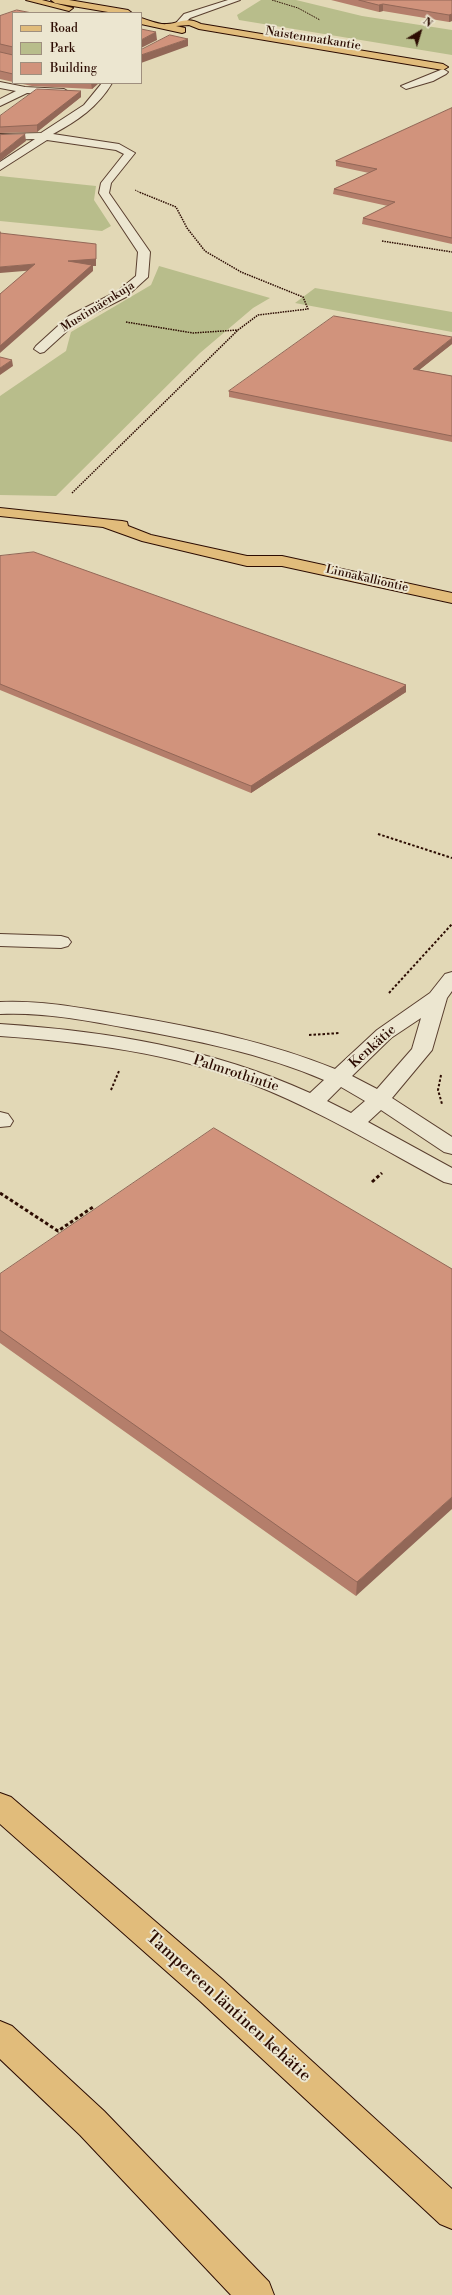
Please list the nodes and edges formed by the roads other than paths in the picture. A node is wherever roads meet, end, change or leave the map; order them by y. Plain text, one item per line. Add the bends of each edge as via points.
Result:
1 (30, 0) edge
2 (55, 0) edge
3 (236, 0) edge
4 (227, 4) junction
5 (91, 12) edge
6 (122, 12) edge
7 (142, 16) edge
8 (142, 21) edge
9 (180, 23) junction
10 (199, 26) junction
11 (170, 27) junction
12 (188, 30) junction
13 (445, 71) edge
14 (107, 84) edge
15 (410, 84) dead end
16 (0, 85) edge
17 (25, 90) junction
18 (71, 92) edge
19 (86, 93) dead end
20 (102, 94) junction
21 (0, 104) edge
22 (1, 136) edge
23 (43, 136) junction
24 (0, 167) edge
25 (40, 349) dead end
26 (0, 512) edge
27 (452, 598) edge
28 (0, 940) edge
29 (61, 942) dead end
30 (452, 978) edge
31 (437, 997) junction
32 (0, 1008) edge
33 (0, 1030) edge
34 (338, 1078) junction
35 (379, 1100) junction
36 (313, 1102) junction
37 (353, 1124) junction
38 (452, 1147) edge
39 (452, 1177) edge
40 (0, 1806) edge
41 (0, 2037) edge
42 (452, 2212) edge
43 (256, 2295) edge

1 - 5 main road
2 - 6 main road
3 - 4 street
4 - 9 street via 187,16
4 - 10 street via 214,18
7 - 9 main road
8 - 11 main road
9 - 10 main road, Naistenmatkantie
9 - 11 main road
10 - 12 main road
10 - 13 main road, Naistenmatkantie
11 - 12 street via 172,37
12 - 13 main road, Naistenmatkantie via 398,66
13 - 15 street via 430,79
14 - 20 street
16 - 17 street
17 - 18 street
17 - 21 street
19 - 20 street
20 - 23 street via 80,113
22 - 23 street
23 - 24 street
23 - 25 street, Mustimäenkuja via 119,147 130,153 106,183 104,193 144,252 142,277 122,294 74,319
26 - 27 main road, Linnakalliontie via 108,524 147,538 247,560 282,561
28 - 29 street
30 - 31 street, Kenkätie
31 - 34 street, Kenkätie via 384,1034
31 - 35 street, Kenkätie via 422,1050
32 - 34 street, Palmrothintie via 62,1011 192,1034 266,1053
33 - 36 street, Palmrothintie via 51,1033 166,1053 237,1072
34 - 35 street, Palmrothintie
34 - 36 street, Kenkätie
35 - 37 street, Kenkätie
35 - 38 street, Palmrothintie
36 - 37 street, Palmrothintie
37 - 39 street, Palmrothintie
40 - 42 main road, Tampereen läntinen kehätie via 211,1990
41 - 43 main road via 92,2123

